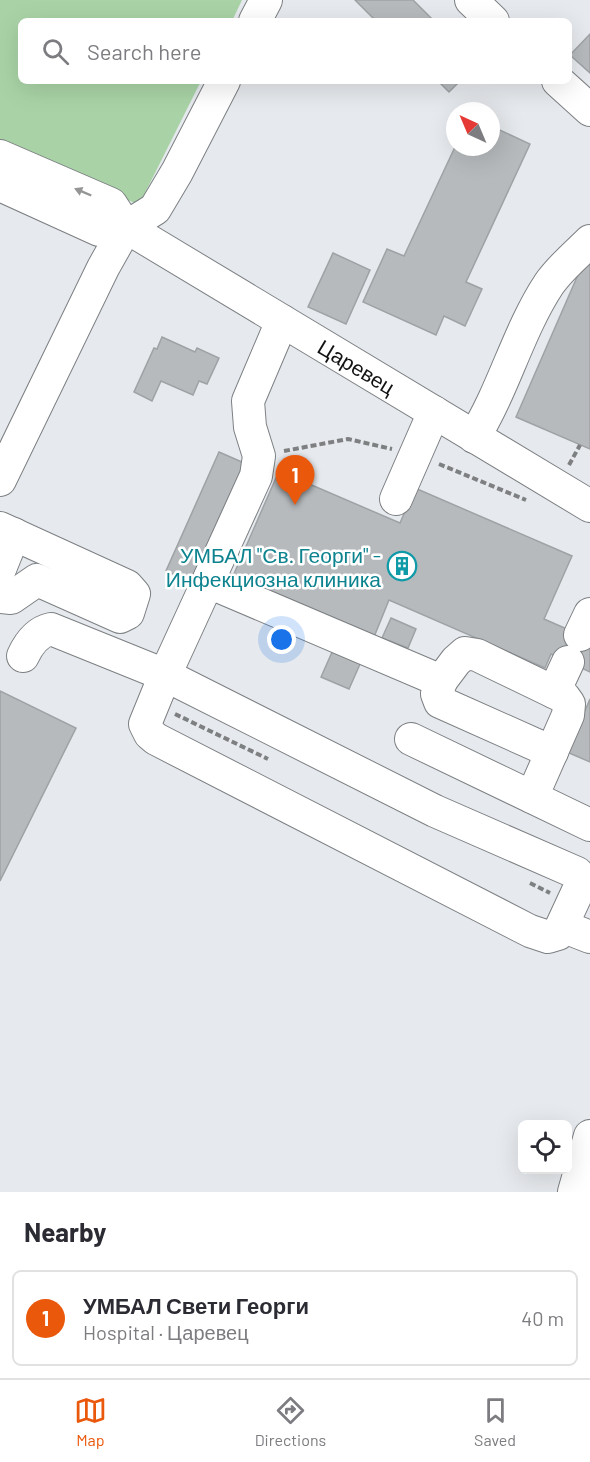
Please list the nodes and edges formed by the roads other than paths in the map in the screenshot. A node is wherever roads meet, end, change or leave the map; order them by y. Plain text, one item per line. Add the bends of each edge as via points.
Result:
1 (266, 0) edge
2 (471, 0) edge
3 (257, 18) edge
4 (491, 18) edge
5 (222, 84) edge
6 (561, 84) edge
7 (590, 111) edge
8 (0, 156) edge
9 (0, 186) edge
10 (126, 227) junction
11 (590, 241) edge
12 (282, 321) junction
13 (434, 412) junction
14 (474, 437) junction
15 (0, 480) edge
16 (396, 499) dead end
17 (590, 506) edge
18 (7, 531) edge
19 (0, 569) edge
20 (210, 577) junction
21 (0, 597) edge
22 (579, 637) edge
23 (23, 656) dead end
24 (165, 675) junction
25 (441, 681) junction
26 (554, 692) junction
27 (411, 739) dead end
28 (552, 752) junction
29 (532, 797) junction
30 (590, 825) edge
31 (576, 932) edge
32 (590, 1136) edge
33 (574, 1192) edge

1 - 3 street
2 - 4 street
5 - 10 street via 154,208
6 - 7 street
10 -> 8 street, Царевец via 111,204
9 - 10 street via 99,230
10 - 12 street, Царевец
10 - 15 street
11 - 14 street via 550,282
12 - 13 street, Царевец
12 - 20 street via 248,400 250,427 259,456 256,476
13 - 14 street, Царевец
13 - 16 street
14 - 17 street, Царевец
18 - 19 street
18 - 21 street via 127,586 134,594 128,613 120,617 37,580 11,598
20 - 24 street
20 - 25 street via 215,586
22 - 26 street
23 - 24 street via 32,640 51,629
24 - 31 street via 435,811 577,873 583,880
24 - 31 street via 145,724 156,739 530,931 548,937
25 - 26 street via 465,653
25 - 28 street via 440,702
26 - 28 street via 569,704
27 - 29 street
28 - 29 street
29 - 30 street
32 - 33 street

